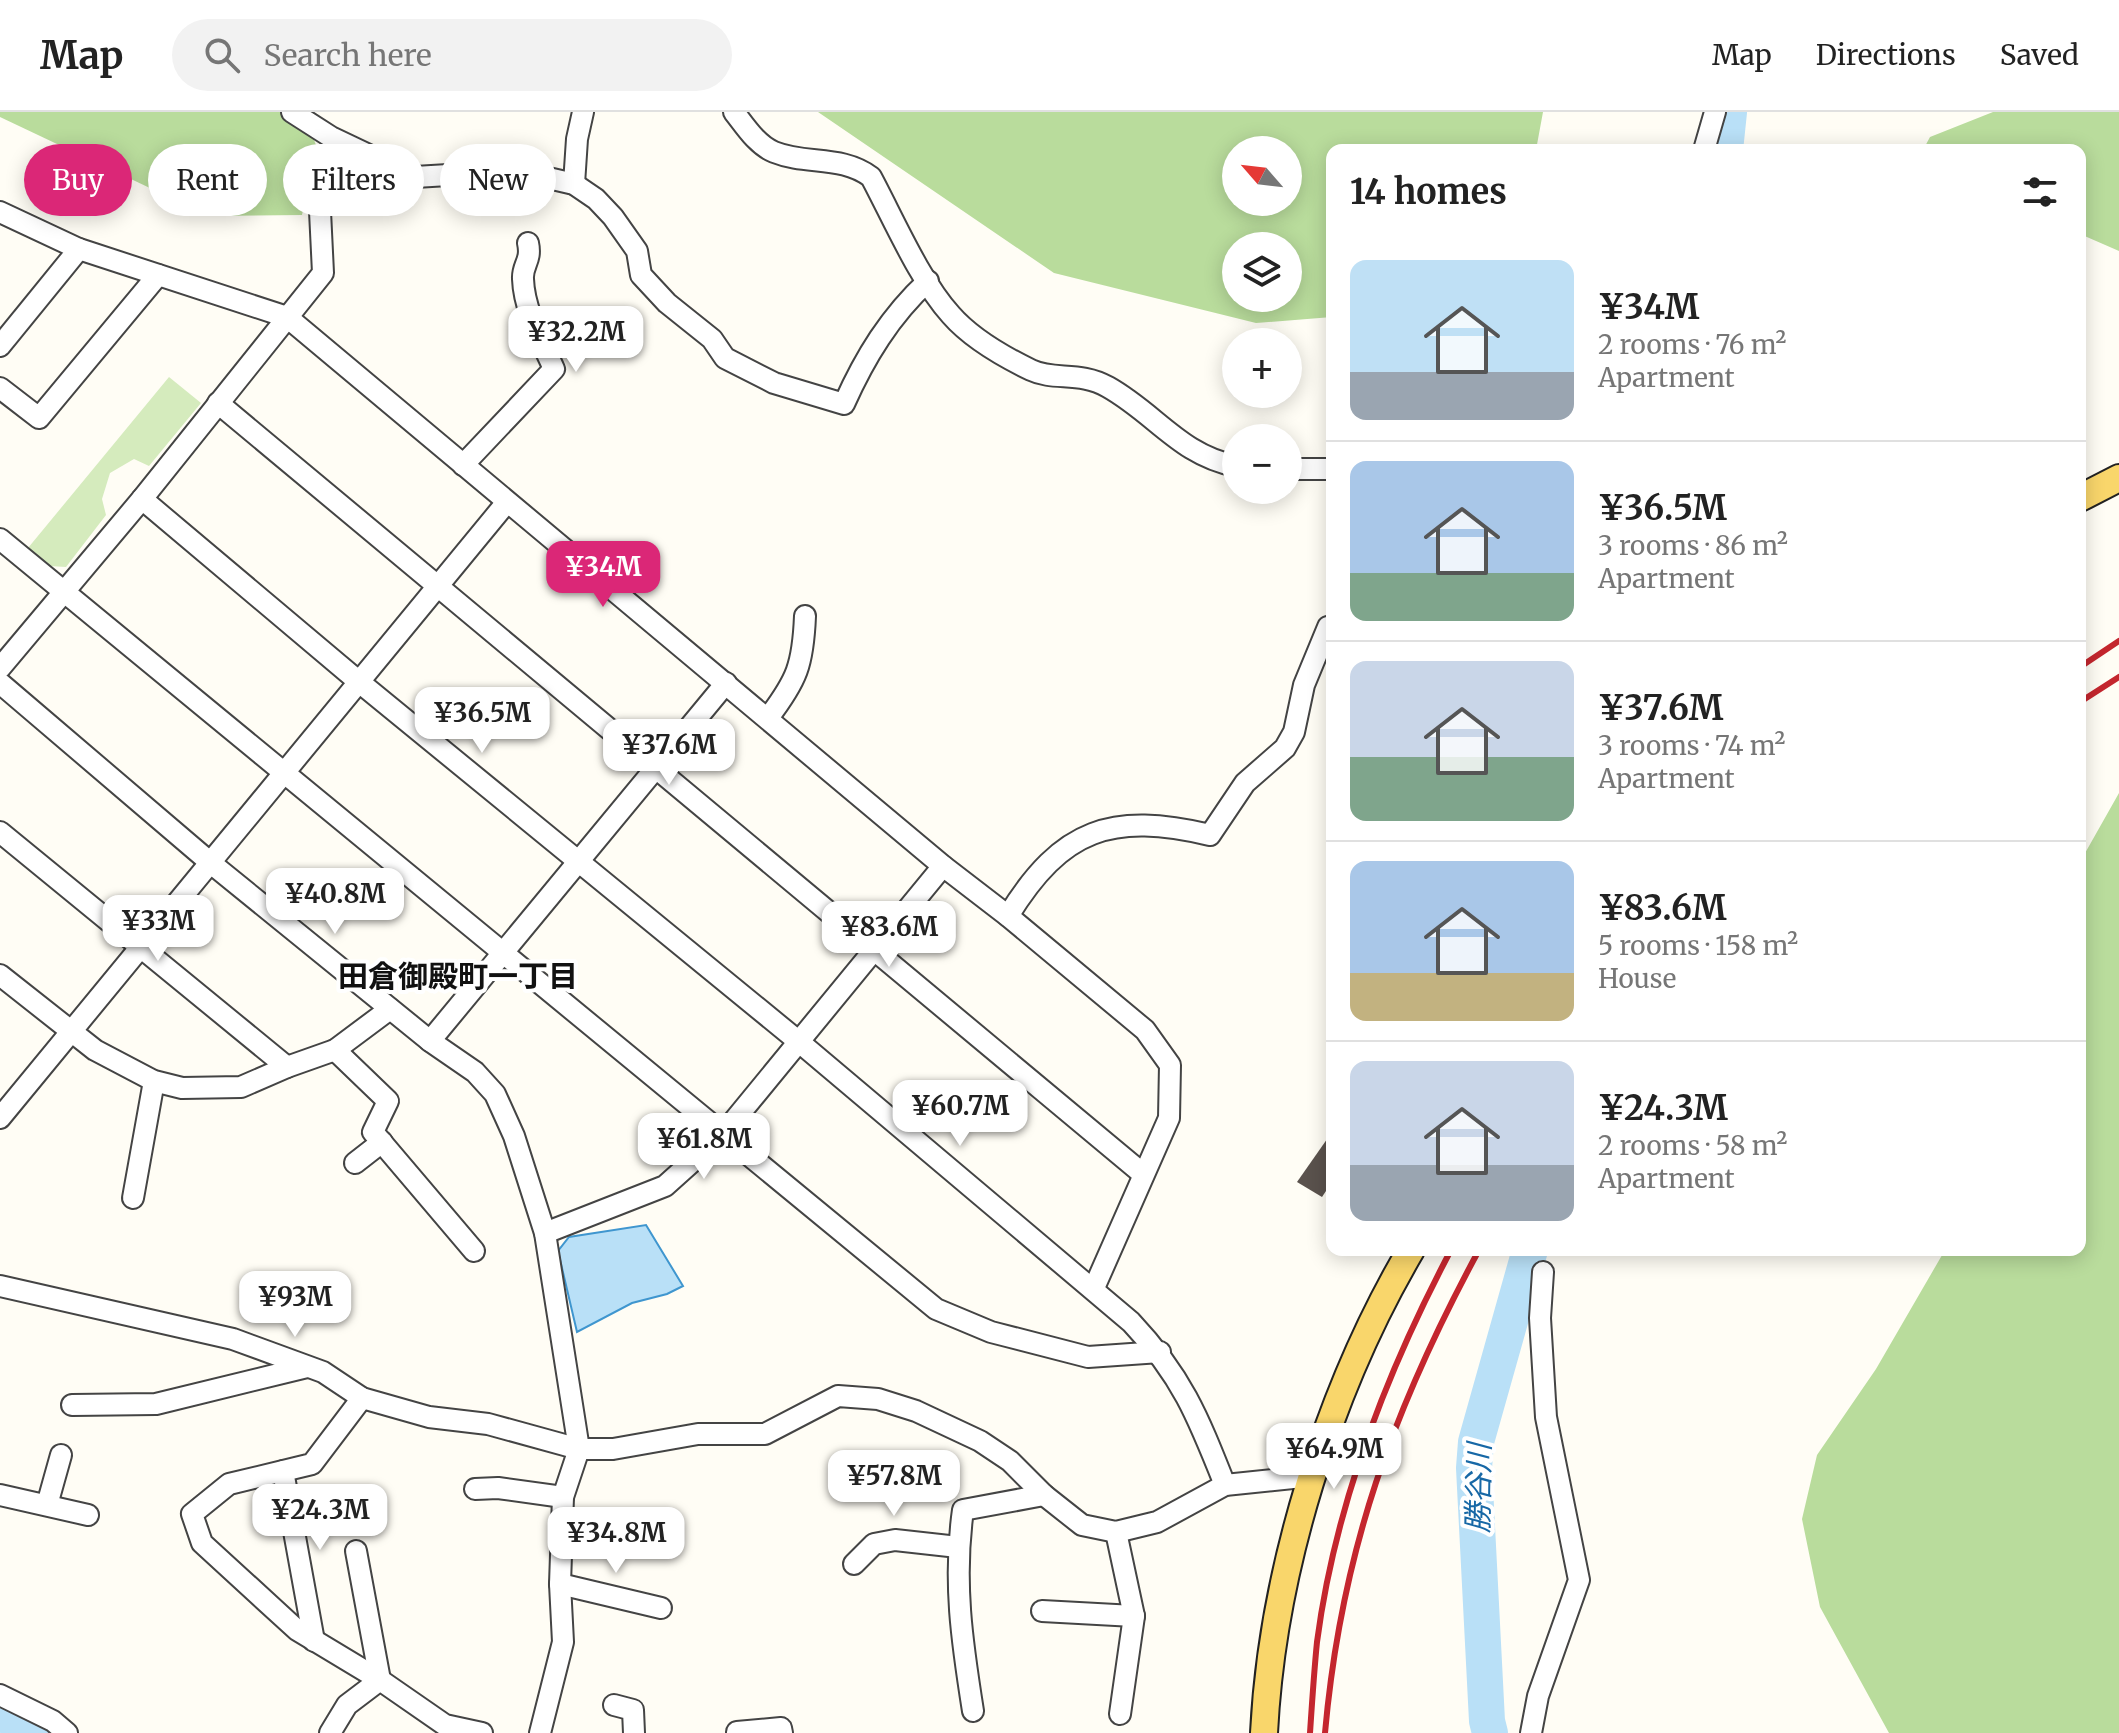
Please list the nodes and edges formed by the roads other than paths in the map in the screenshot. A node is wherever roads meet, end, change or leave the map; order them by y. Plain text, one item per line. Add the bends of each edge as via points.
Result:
1 (292, 112) edge
2 (583, 112) edge
3 (734, 112) edge
4 (1715, 112) edge
5 (1706, 144) edge
6 (574, 184) junction
7 (320, 216) edge
8 (4, 220) edge
9 (528, 243) dead end
10 (79, 249) junction
11 (158, 275) junction
12 (928, 281) junction
13 (287, 317) junction
14 (0, 346) edge
15 (0, 388) edge
16 (218, 403) junction
17 (1222, 463) edge
18 (463, 465) junction
19 (1302, 469) edge
20 (1326, 469) edge
21 (2119, 478) edge
22 (2086, 495) edge
23 (142, 499) junction
24 (507, 502) junction
25 (0, 539) edge
26 (437, 587) junction
27 (64, 592) junction
28 (805, 616) dead end
29 (1326, 632) edge
30 (0, 668) edge
31 (358, 681) junction
32 (0, 683) edge
33 (726, 683) junction
34 (768, 718) junction
35 (655, 769) junction
36 (285, 773) junction
37 (0, 832) edge
38 (578, 863) junction
39 (212, 864) junction
40 (943, 866) junction
41 (1008, 916) junction
42 (142, 948) junction
43 (875, 951) junction
44 (503, 953) junction
45 (0, 975) edge
46 (390, 1009) junction
47 (71, 1033) junction
48 (430, 1041) junction
49 (798, 1041) junction
50 (335, 1050) junction
51 (287, 1067) junction
52 (154, 1081) junction
53 (0, 1118) edge
54 (723, 1134) junction
55 (382, 1142) junction
56 (355, 1163) dead end
57 (1143, 1174) junction
58 (133, 1198) dead end
59 (545, 1233) junction
60 (474, 1251) dead end
61 (1408, 1256) edge
62 (1543, 1272) dead end
63 (0, 1286) edge
64 (1094, 1288) junction
65 (1160, 1352) junction
66 (308, 1367) junction
67 (362, 1398) junction
68 (72, 1405) dead end
69 (579, 1449) junction
70 (61, 1455) dead end
71 (283, 1471) junction
72 (1312, 1476) junction
73 (1225, 1485) junction
74 (475, 1489) dead end
75 (0, 1495) edge
76 (1044, 1495) junction
77 (563, 1497) junction
78 (47, 1505) junction
79 (88, 1515) dead end
80 (1116, 1532) junction
81 (958, 1547) junction
82 (356, 1551) dead end
83 (854, 1564) dead end
84 (560, 1584) junction
85 (661, 1608) dead end
86 (1042, 1611) dead end
87 (1134, 1616) junction
88 (314, 1641) junction
89 (380, 1680) junction
90 (0, 1695) edge
91 (614, 1705) dead end
92 (973, 1711) dead end
93 (1120, 1714) dead end
94 (737, 1732) edge
95 (67, 1733) edge
96 (330, 1733) edge
97 (482, 1733) edge
98 (540, 1733) edge
99 (634, 1733) edge
100 (782, 1733) edge
101 (1264, 1733) edge
102 (1531, 1733) edge

1 - 6 street via 415,177 498,172
2 - 6 street
3 - 12 street via 771,151 840,163 871,177
4 - 5 street
6 - 12 street via 613,217 637,251 641,275 712,339 725,358 774,383 844,404 870,350
7 - 13 street via 323,273
8 - 10 street
9 - 18 street via 531,256 522,277 533,322 554,369
10 - 11 street
10 - 14 street
11 - 13 street
11 - 15 street via 39,418
12 - 17 street via 948,313 990,348 1035,372 1090,377 1138,406 1190,450
13 - 16 street
13 - 18 street
16 - 23 street
16 - 26 street
18 - 24 street
19 - 20 street
21 - 22 main road
23 - 27 street
23 - 31 street
24 - 26 street
24 - 33 street
25 - 27 street
26 - 31 street
26 - 35 street
27 - 30 street
27 - 36 street
28 - 34 street via 804,651 793,685
29 - 41 street via 1285,748 1245,783 1210,835 1137,824 1089,834 1046,865
31 - 36 street
31 - 38 street
32 - 39 street
33 - 34 street
33 - 35 street
34 - 40 street
35 - 38 street
35 - 43 street
36 - 39 street
36 - 44 street
37 - 42 street
38 - 44 street
38 - 49 street
39 - 42 street
39 - 46 street
40 - 41 street
40 - 43 street
41 - 57 street via 1145,1030 1170,1065 1169,1118
42 - 47 street
42 - 51 street
43 - 49 street
43 - 57 street
44 - 48 street
44 - 54 street
45 - 47 street
46 - 48 street
46 - 50 street
47 - 52 street
47 - 53 street
48 - 59 street via 475,1072 495,1094
49 - 54 street
49 - 64 street
50 - 51 street
50 - 55 street via 388,1101 373,1132
51 - 52 street via 241,1087 182,1088
52 - 58 street
54 - 59 street via 665,1186
54 - 65 street via 936,1309 991,1332 1088,1357
55 - 56 street
55 - 60 street
57 - 64 street
59 - 69 street
61 - 72 main road via 1360,1348
62 - 102 street via 1540,1345 1546,1417 1579,1580 1538,1696
63 - 66 street via 233,1339
64 - 65 street
65 - 73 street via 1194,1405
66 - 67 street
66 - 68 street via 156,1404
67 - 69 street
67 - 71 street via 312,1464
69 - 76 street via 613,1449 698,1434 765,1434 838,1396 878,1399 980,1441 1010,1461
69 - 77 street
70 - 78 street
71 - 88 street
71 - 88 street via 229,1484 192,1514 202,1543
72 - 73 street
72 - 101 main road via 1279,1596
73 - 80 street via 1157,1522
74 - 77 street
75 - 78 street
76 - 80 street via 1082,1525
76 - 81 street via 963,1510
77 - 84 street
78 - 79 street
80 - 87 street
81 - 83 street via 895,1540 874,1544
81 - 92 street via 958,1616
82 - 89 street
84 - 85 street
84 - 98 street via 563,1642
86 - 87 street
87 - 93 street
88 - 89 street
89 - 96 street via 347,1705
89 - 97 street via 445,1725
90 - 95 street
91 - 99 street via 633,1710
94 - 100 street via 781,1728

